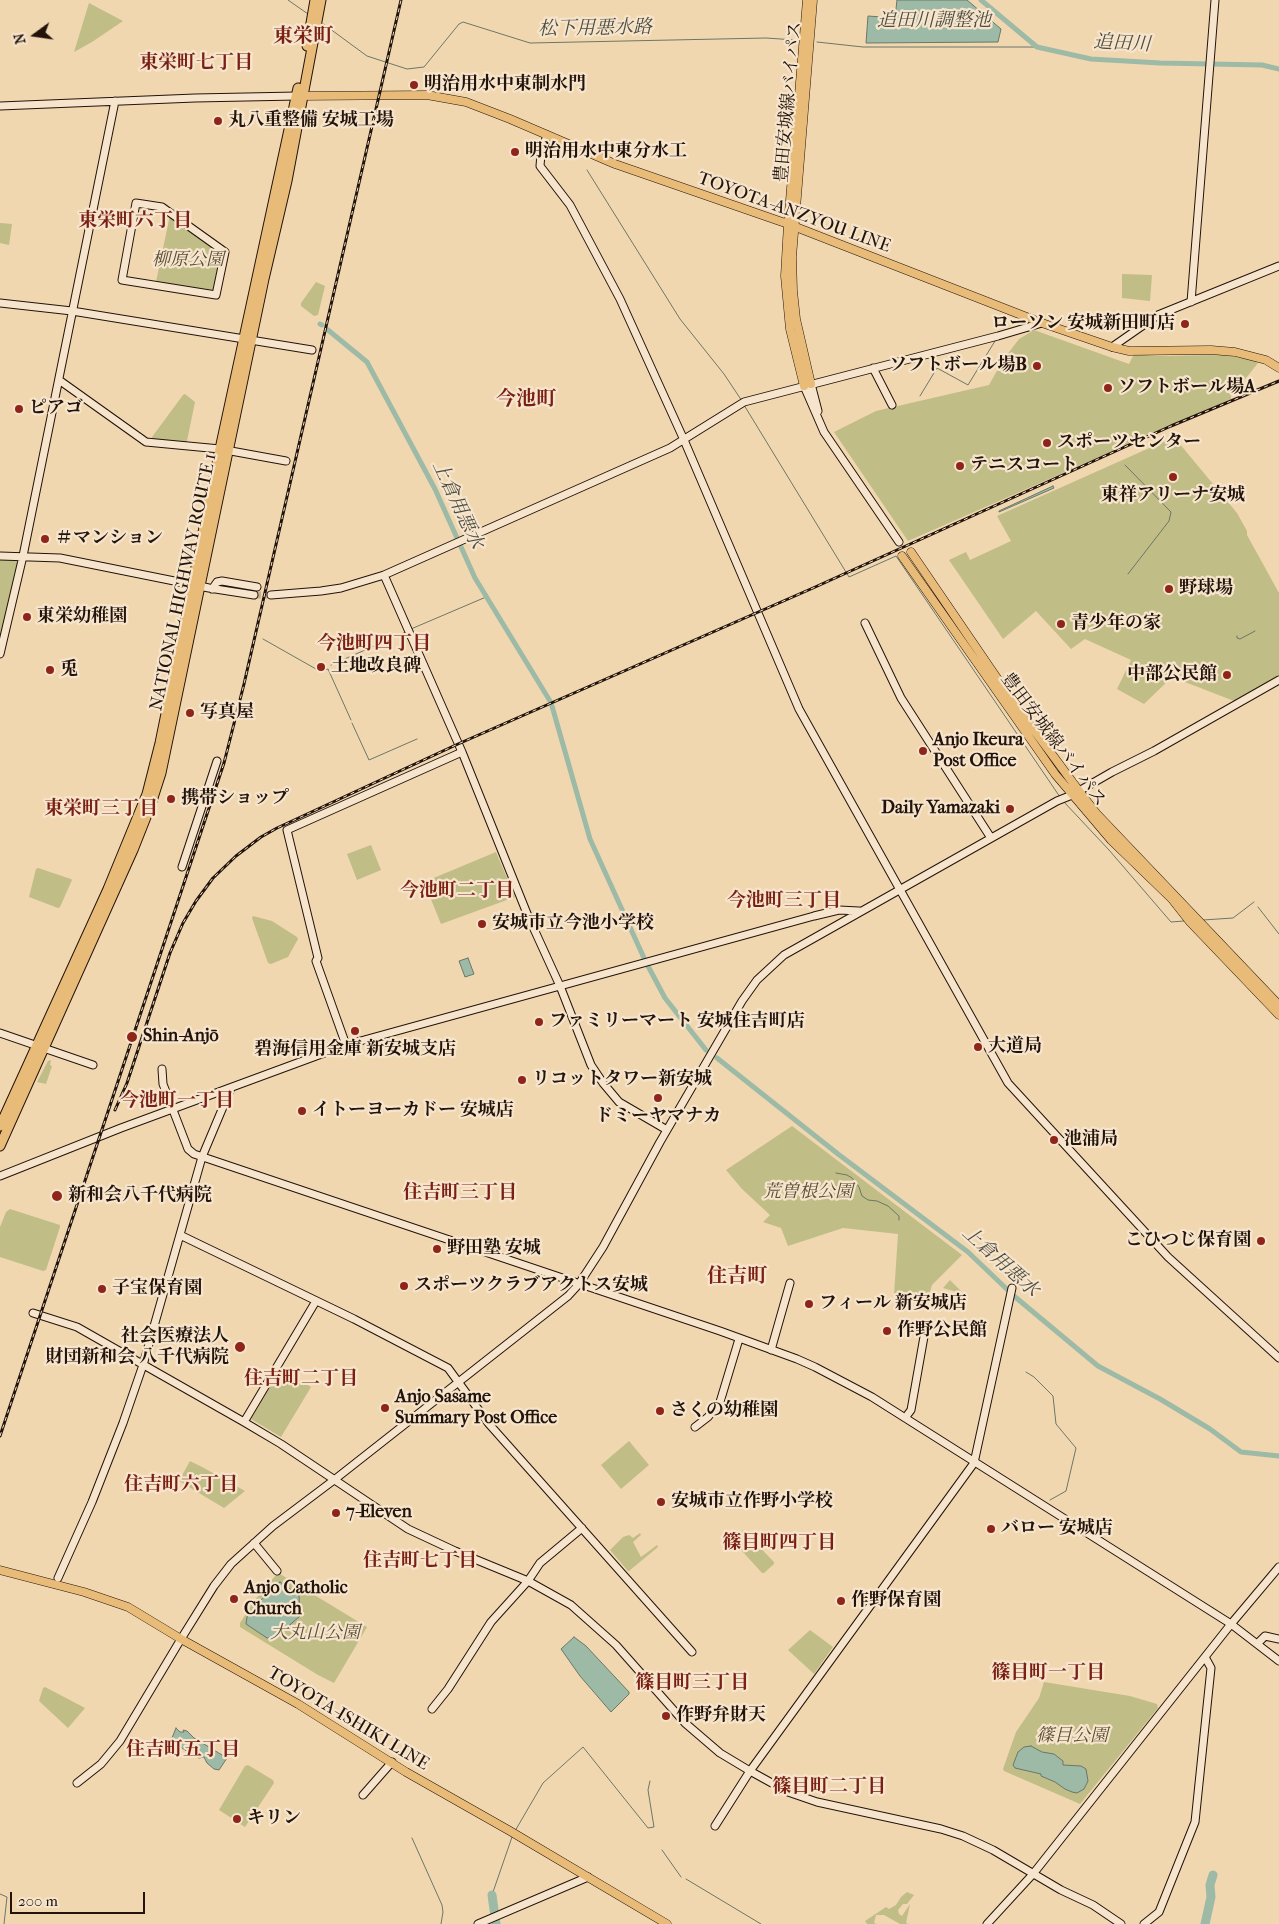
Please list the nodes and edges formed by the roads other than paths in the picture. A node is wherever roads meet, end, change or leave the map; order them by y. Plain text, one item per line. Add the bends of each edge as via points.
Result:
1 (315, 0) edge
2 (322, 0) edge
3 (807, 0) edge
4 (814, 0) edge
5 (1215, 0) edge
6 (316, 12) junction
7 (300, 96) junction
8 (115, 101) junction
9 (0, 106) edge
10 (547, 136) junction
11 (791, 225) junction
12 (1279, 266) edge
13 (122, 280) joint
14 (1192, 302) junction
15 (0, 303) edge
16 (72, 311) junction
17 (1042, 323) junction
18 (248, 339) junction
19 (1112, 347) junction
20 (312, 350) dead end
21 (873, 368) junction
22 (1279, 368) edge
23 (59, 380) junction
24 (808, 385) junction
25 (892, 406) dead end
26 (684, 440) junction
27 (224, 450) junction
28 (286, 461) dead end
29 (899, 542) dead end
30 (911, 552) dead end
31 (0, 556) edge
32 (23, 556) junction
33 (902, 556) dead end
34 (384, 575) junction
35 (196, 586) junction
36 (257, 587) tunnel mouth
37 (212, 589) junction
38 (254, 595) tunnel mouth
39 (272, 595) tunnel mouth
40 (865, 623) dead end
41 (0, 654) edge
42 (1279, 680) edge
43 (462, 752) junction
44 (217, 760) dead end
45 (1075, 793) junction
46 (992, 838) junction
47 (182, 867) dead end
48 (899, 890) junction
49 (859, 911) junction
50 (560, 986) junction
51 (1279, 1005) edge
52 (1279, 1015) edge
53 (0, 1033) edge
54 (346, 1046) junction
55 (41, 1047) junction
56 (94, 1065) dead end
57 (162, 1069) dead end
58 (231, 1088) junction
59 (173, 1109) junction
60 (0, 1126) edge
61 (667, 1130) junction
62 (0, 1146) edge
63 (202, 1157) junction
64 (0, 1176) edge
65 (180, 1235) junction
66 (790, 1283) dead end
67 (579, 1284) junction
68 (1011, 1291) dead end
69 (316, 1301) junction
70 (33, 1313) dead end
71 (925, 1331) dead end
72 (739, 1339) junction
73 (771, 1350) junction
74 (1279, 1358) edge
75 (143, 1365) junction
76 (459, 1381) junction
77 (906, 1418) junction
78 (244, 1422) junction
79 (695, 1427) dead end
80 (974, 1463) junction
81 (334, 1480) junction
82 (582, 1528) junction
83 (254, 1544) junction
84 (1279, 1567) edge
85 (277, 1570) dead end
86 (4, 1571) edge
87 (58, 1578) dead end
88 (528, 1581) junction
89 (1231, 1624) junction
90 (181, 1639) junction
91 (1279, 1639) edge
92 (1258, 1643) junction
93 (692, 1652) dead end
94 (1205, 1657) junction
95 (1279, 1661) edge
96 (432, 1709) dead end
97 (392, 1762) junction
98 (750, 1771) junction
99 (77, 1783) dead end
100 (363, 1795) dead end
101 (715, 1826) dead end
102 (1033, 1874) junction
103 (588, 1877) junction
104 (478, 1924) edge
105 (667, 1924) edge
106 (987, 1924) edge
107 (1121, 1924) edge
108 (1144, 1924) edge

1 - 6 highway, NATIONAL HIGHWAY ROUTE 1
2 - 6 highway, NATIONAL HIGHWAY ROUTE 1
3 - 11 main road, 豊田安城線バイパス
4 - 11 main road, 豊田安城線バイパス
5 - 14 street
6 - 7 highway, NATIONAL HIGHWAY ROUTE 1
7 - 8 street
7 - 10 main road, TOYOTA-ANZYOU LINE via 435,96 466,102
7 - 18 highway, NATIONAL HIGHWAY ROUTE 1 via 287,181
8 - 9 street
8 - 16 street
10 - 11 main road, TOYOTA-ANZYOU LINE via 615,164
10 - 26 street via 540,166 570,205 620,299
11 - 17 main road, TOYOTA-ANZYOU LINE
11 - 24 main road, 豊田安城線バイパス via 794,305
12 - 14 street
13 - 13 street via 216,295 225,252 162,207 136,203
14 - 19 street via 1158,316
15 - 16 street
16 - 18 street
16 - 23 street
17 - 19 main road, TOYOTA-ANZYOU LINE
17 - 21 street
18 - 20 street
18 - 27 highway, NATIONAL HIGHWAY ROUTE 1
19 - 22 main road, TOYOTA-ANZYOU LINE via 1129,352 1235,352 1266,360
21 - 24 street
21 - 25 street
23 - 27 street via 146,442
23 - 32 street
24 - 26 street via 744,402
24 - 29 street via 830,442
26 - 34 street
26 - 48 street via 799,709
27 - 28 street
27 - 35 highway, NATIONAL HIGHWAY ROUTE 1
30 - 45 main road, 豊田安城線バイパス
31 - 32 street
32 - 35 street via 60,558
32 - 41 street
33 - 45 main road, 豊田安城線バイパス via 1029,738
34 - 39 street via 321,591
34 - 43 street
35 - 37 street
35 - 55 highway, NATIONAL HIGHWAY ROUTE 1 via 167,745 150,807
36 - 37 street via 222,581
37 - 38 street
40 - 46 street via 901,698
42 - 45 street
43 - 50 street
43 - 54 street via 288,830 318,958 316,961
44 - 47 street
45 - 46 street
45 - 51 main road, 豊田安城線バイパス
45 - 52 main road, 豊田安城線バイパス via 1111,840 1172,899
46 - 48 street
48 - 49 street
48 - 74 street via 1008,1083 1168,1257
49 - 50 street via 840,910 814,916
49 - 61 street via 784,955 757,980
50 - 54 street
50 - 61 street via 591,1065 603,1083 619,1102
53 - 55 street
54 - 58 street
55 - 56 street
55 - 60 highway, NATIONAL HIGHWAY ROUTE 1
55 - 62 highway, NATIONAL HIGHWAY ROUTE 1
57 - 59 street via 163,1084
58 - 59 street
58 - 63 street
59 - 63 street via 188,1148
59 - 64 street
61 - 67 street
63 - 65 street
63 - 67 street
65 - 69 street
65 - 75 street
66 - 73 street
67 - 72 street
67 - 76 street
68 - 80 street
69 - 76 street via 448,1368
69 - 78 street
70 - 75 street via 77,1327
71 - 77 street via 911,1410
72 - 73 street
72 - 79 street via 720,1402
73 - 77 street via 827,1372
75 - 78 street
75 - 87 street via 117,1441
76 - 81 street
76 - 82 street via 490,1424
77 - 80 street
78 - 81 street
80 - 89 street
80 - 98 street
81 - 83 street
81 - 88 street via 408,1529
82 - 88 street via 540,1563
82 - 93 street
83 - 85 street
83 - 90 street via 214,1586
84 - 89 street
86 - 90 main road, TOYOTA-ISHIKI LINE via 128,1607
88 - 96 street via 491,1622
88 - 98 street via 571,1605 598,1627 685,1723 720,1753
89 - 92 street
89 - 94 street
90 - 97 main road, TOYOTA-ISHIKI LINE via 298,1704
90 - 99 street via 112,1751
91 - 92 street via 1265,1636
92 - 95 street
94 - 102 street
94 - 108 street via 1210,1668 1195,1822 1160,1912
97 - 100 street
97 - 103 main road, TOYOTA-ISHIKI LINE
98 - 101 street
98 - 102 street via 788,1792 817,1802 963,1836
102 - 106 street
102 - 107 street via 1093,1905
103 - 104 street
103 - 105 main road, TOYOTA-ISHIKI LINE

